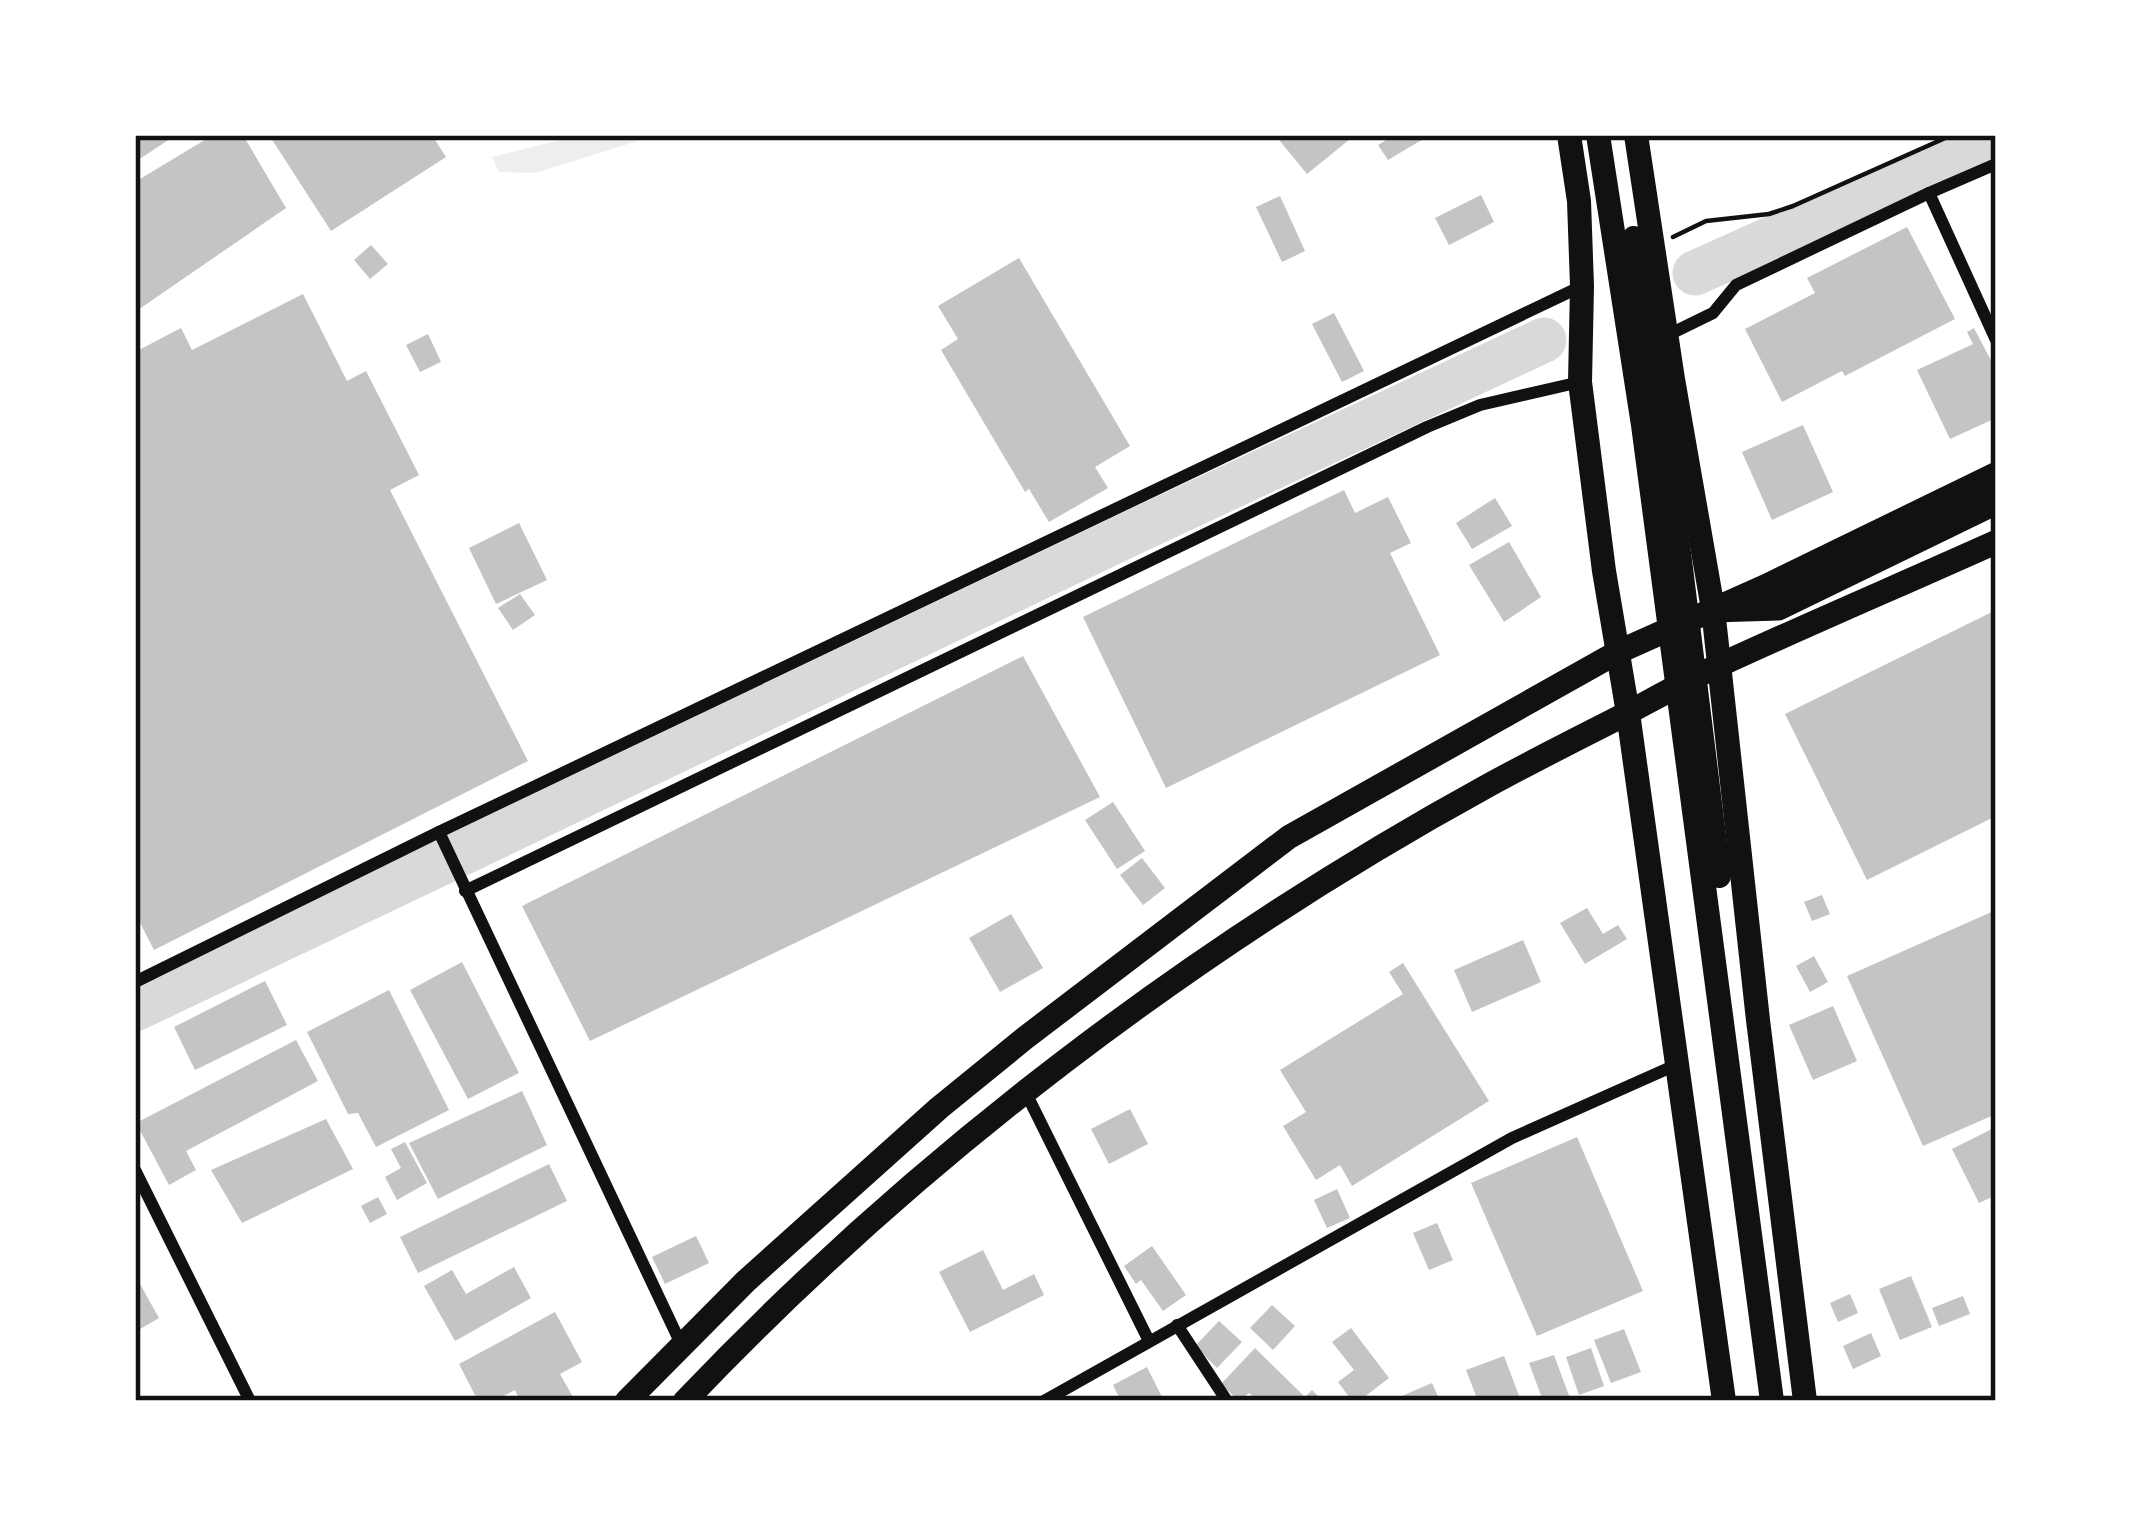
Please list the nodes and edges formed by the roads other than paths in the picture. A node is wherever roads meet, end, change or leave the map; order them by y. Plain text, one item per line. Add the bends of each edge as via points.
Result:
1 (1569, 135) edge
2 (1598, 135) edge
3 (1619, 135) edge
4 (1636, 135) edge
5 (1996, 164) edge
6 (1929, 193) junction
7 (1582, 286) junction
8 (1668, 335) junction
9 (1996, 340) edge
10 (1580, 382) junction
11 (1996, 474) edge
12 (1996, 501) edge
13 (1996, 542) edge
14 (1713, 609) junction
15 (1618, 652) junction
16 (1719, 665) junction
17 (1628, 713) junction
18 (440, 832) junction
19 (465, 891) junction
20 (135, 982) edge
21 (1679, 1064) junction
22 (1026, 1093) junction
23 (135, 1170) edge
24 (1177, 1325) junction
25 (1149, 1341) junction
26 (682, 1345) junction
27 (250, 1401) edge
28 (627, 1401) edge
29 (685, 1401) edge
30 (1044, 1401) edge
31 (1227, 1401) edge
32 (1724, 1401) edge
33 (1772, 1401) edge
34 (1787, 1401) edge
35 (1805, 1401) edge

1 - 7 highway
2 - 33 highway
3 - 34 highway
4 - 8 highway
5 - 6 street
6 - 8 street via 1736,285 1713,313
6 - 9 street
7 - 10 highway
7 - 18 street
8 - 14 highway
10 - 15 highway
10 - 19 street via 1480,405 1427,427
11 - 14 highway
12 - 14 highway via 1778,607
13 - 16 highway
14 - 15 highway
14 - 16 highway
15 - 17 highway
15 - 26 highway via 1289,837 939,1108
16 - 17 highway
16 - 35 highway
17 - 21 highway
17 - 22 highway via 1490,784 1278,911
18 - 19 street
18 - 20 street
19 - 26 street
21 - 24 street via 1512,1138
21 - 32 highway
22 - 25 street
22 - 29 highway via 858,1234
23 - 27 street
24 - 25 street
24 - 31 street
25 - 30 street
26 - 28 highway

